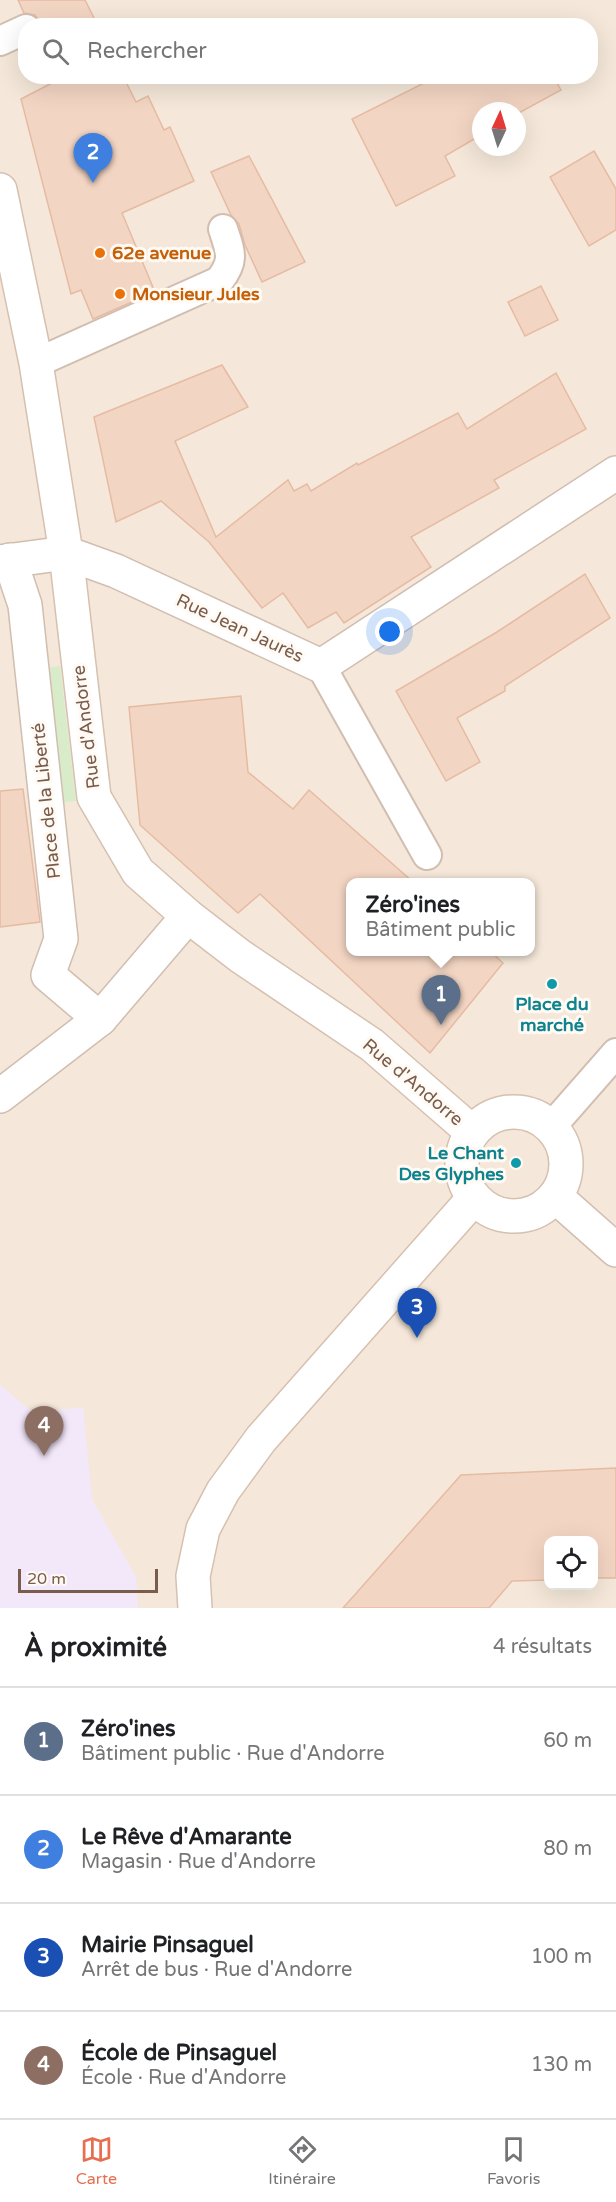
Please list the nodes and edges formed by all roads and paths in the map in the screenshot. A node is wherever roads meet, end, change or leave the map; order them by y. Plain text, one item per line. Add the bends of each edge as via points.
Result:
1 (18, 33) edge
2 (0, 41) edge
3 (0, 190) edge
4 (223, 229) dead end
5 (36, 363) junction
6 (616, 473) edge
7 (66, 553) junction
8 (5, 561) edge
9 (321, 666) junction
10 (427, 855) dead end
11 (188, 916) junction
12 (99, 1019) junction
13 (616, 1053) edge
14 (0, 1096) edge
15 (552, 1126) junction
16 (472, 1132) junction
17 (555, 1196) junction
18 (474, 1198) junction
19 (616, 1250) edge
20 (195, 1608) edge

1 - 2 lane
3 - 5 main road, Rue d'Andorre
4 - 5 lane via 230,251 229,269 219,281
5 - 7 main road, Rue d'Andorre
6 - 9 main road, Rue Jean Jaurès
7 - 8 main road
7 - 9 main road, Rue Jean Jaurès via 116,571
7 - 11 main road, Rue d'Andorre via 94,797 138,872
8 - 12 main road, Place de la Liberté via 25,606 61,939 48,975
9 - 10 lane
11 - 12 main road
11 - 16 main road, Rue d'Andorre via 372,1045
12 - 14 main road
13 - 15 lane
15 - 16 main road via 525,1112 511,1111 496,1114
15 - 17 main road via 566,1153 563,1183
16 - 18 main road via 461,1158 466,1186
17 - 18 main road via 530,1214 515,1216 493,1212
17 - 19 main road
18 - 20 main road via 261,1439 223,1491 203,1529 193,1576

